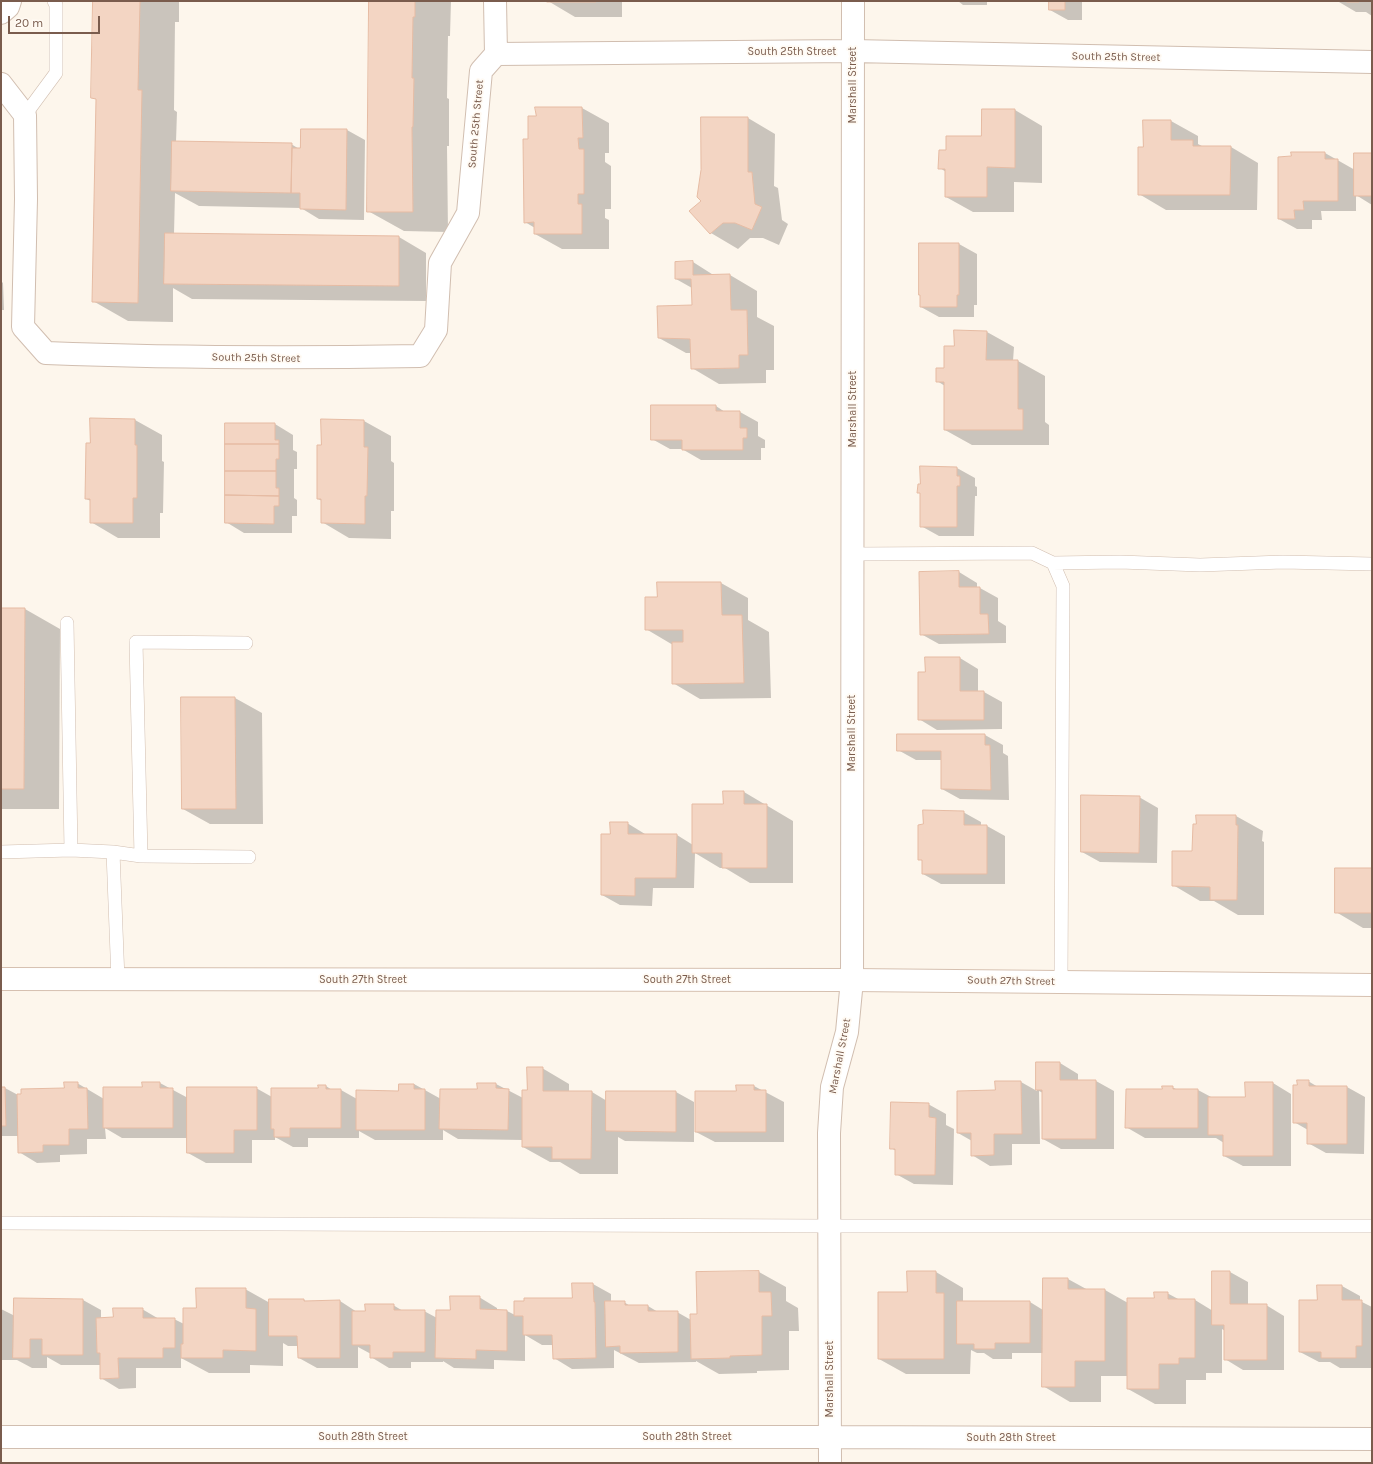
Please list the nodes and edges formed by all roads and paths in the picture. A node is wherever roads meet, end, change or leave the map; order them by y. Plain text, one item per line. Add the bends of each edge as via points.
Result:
1 (10, 1) edge
2 (54, 1) edge
3 (494, 1) edge
4 (853, 1) edge
5 (1, 13) edge
6 (853, 51) junction
7 (496, 54) junction
8 (1372, 62) edge
9 (1, 84) edge
10 (25, 115) junction
11 (853, 554) junction
12 (1053, 563) junction
13 (1372, 564) edge
14 (67, 623) dead end
15 (246, 643) dead end
16 (72, 850) junction
17 (1, 852) edge
18 (113, 852) junction
19 (141, 856) junction
20 (249, 858) dead end
21 (1, 979) edge
22 (118, 980) junction
23 (852, 980) junction
24 (1061, 982) junction
25 (1372, 985) edge
26 (1, 1223) edge
27 (829, 1226) junction
28 (1372, 1226) edge
29 (1, 1437) edge
30 (830, 1437) junction
31 (1372, 1439) edge
32 (830, 1463) edge

1 - 5 street
2 - 10 lane via 56,73
3 - 7 street
4 - 6 street, Marshall Street
6 - 7 street, South 25th Street
6 - 8 street, South 25th Street
6 - 11 street, Marshall Street
7 - 10 street, South 25th Street via 481,71 468,212 440,263 436,330 420,356 306,358 46,353 23,327
9 - 10 street
11 - 12 lane via 1032,553
11 - 23 street, Marshall Street
12 - 13 lane
12 - 24 lane via 1063,586
14 - 16 lane
15 - 19 lane via 136,642
16 - 17 lane
16 - 18 lane
18 - 19 lane
18 - 22 lane
19 - 20 lane
21 - 22 street, South 27th Street
22 - 23 street, South 27th Street
23 - 24 street, South 27th Street
23 - 27 street, Marshall Street via 846,1032 832,1087 829,1133
24 - 25 street, South 27th Street
26 - 27 lane
27 - 28 lane
27 - 30 street, Marshall Street
29 - 30 street, South 28th Street
30 - 31 street, South 28th Street
30 - 32 street, Marshall Street

